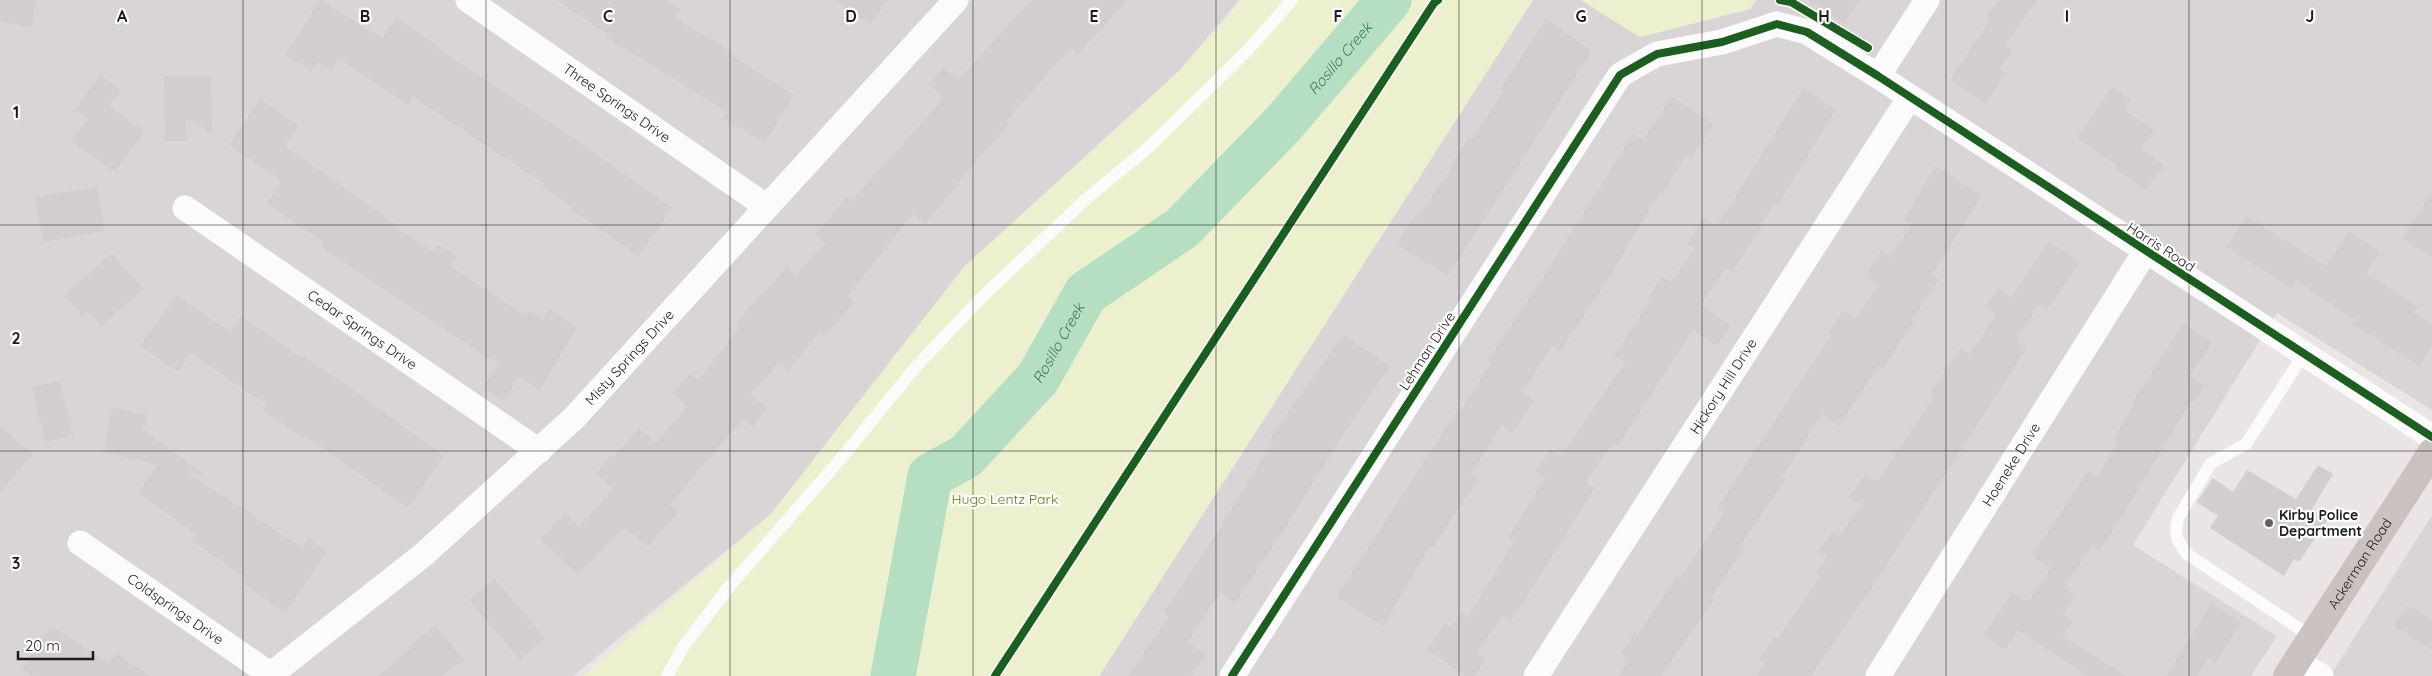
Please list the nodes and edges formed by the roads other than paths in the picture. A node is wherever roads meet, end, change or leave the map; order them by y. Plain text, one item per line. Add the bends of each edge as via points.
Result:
1 (468, 0) edge
2 (956, 0) edge
3 (1292, 0) edge
4 (1927, 0) edge
5 (1878, 76) junction
6 (1910, 97) junction
7 (767, 207) junction
8 (185, 208) dead end
9 (2145, 252) junction
10 (2304, 354) junction
11 (2432, 437) edge
12 (539, 451) junction
13 (2432, 452) edge
14 (80, 543) dead end
15 (2312, 637) junction
16 (2291, 669) edge
17 (270, 675) edge
18 (667, 676) edge
19 (1232, 676) edge
20 (1536, 676) edge
21 (1878, 676) edge
22 (2321, 676) edge

1 - 7 street, Three Springs Drive
2 - 7 street, Misty Springs Drive
3 - 18 lane via 1247,51 1149,147 1085,200 979,300 914,369 728,588 683,647
4 - 5 street
5 - 6 street, Harris Road
5 - 19 street, Lehman Drive via 1806,32 1777,24 1722,42 1657,54 1620,75
6 - 9 street, Harris Road
6 - 20 street, Hickory Hill Drive
7 - 12 street, Misty Springs Drive via 574,418
8 - 12 street, Cedar Springs Drive
9 - 10 street, Harris Road
9 - 21 street, Hoeneke Drive
10 - 11 street, Harris Road
10 - 15 lane via 2246,444 2211,463 2178,518 2176,531 2178,541 2187,554
12 - 17 street, Misty Springs Drive via 423,555
13 - 15 street, Ackerman Road
14 - 17 street, Coldsprings Drive
15 - 16 street, Ackerman Road
16 - 22 street

